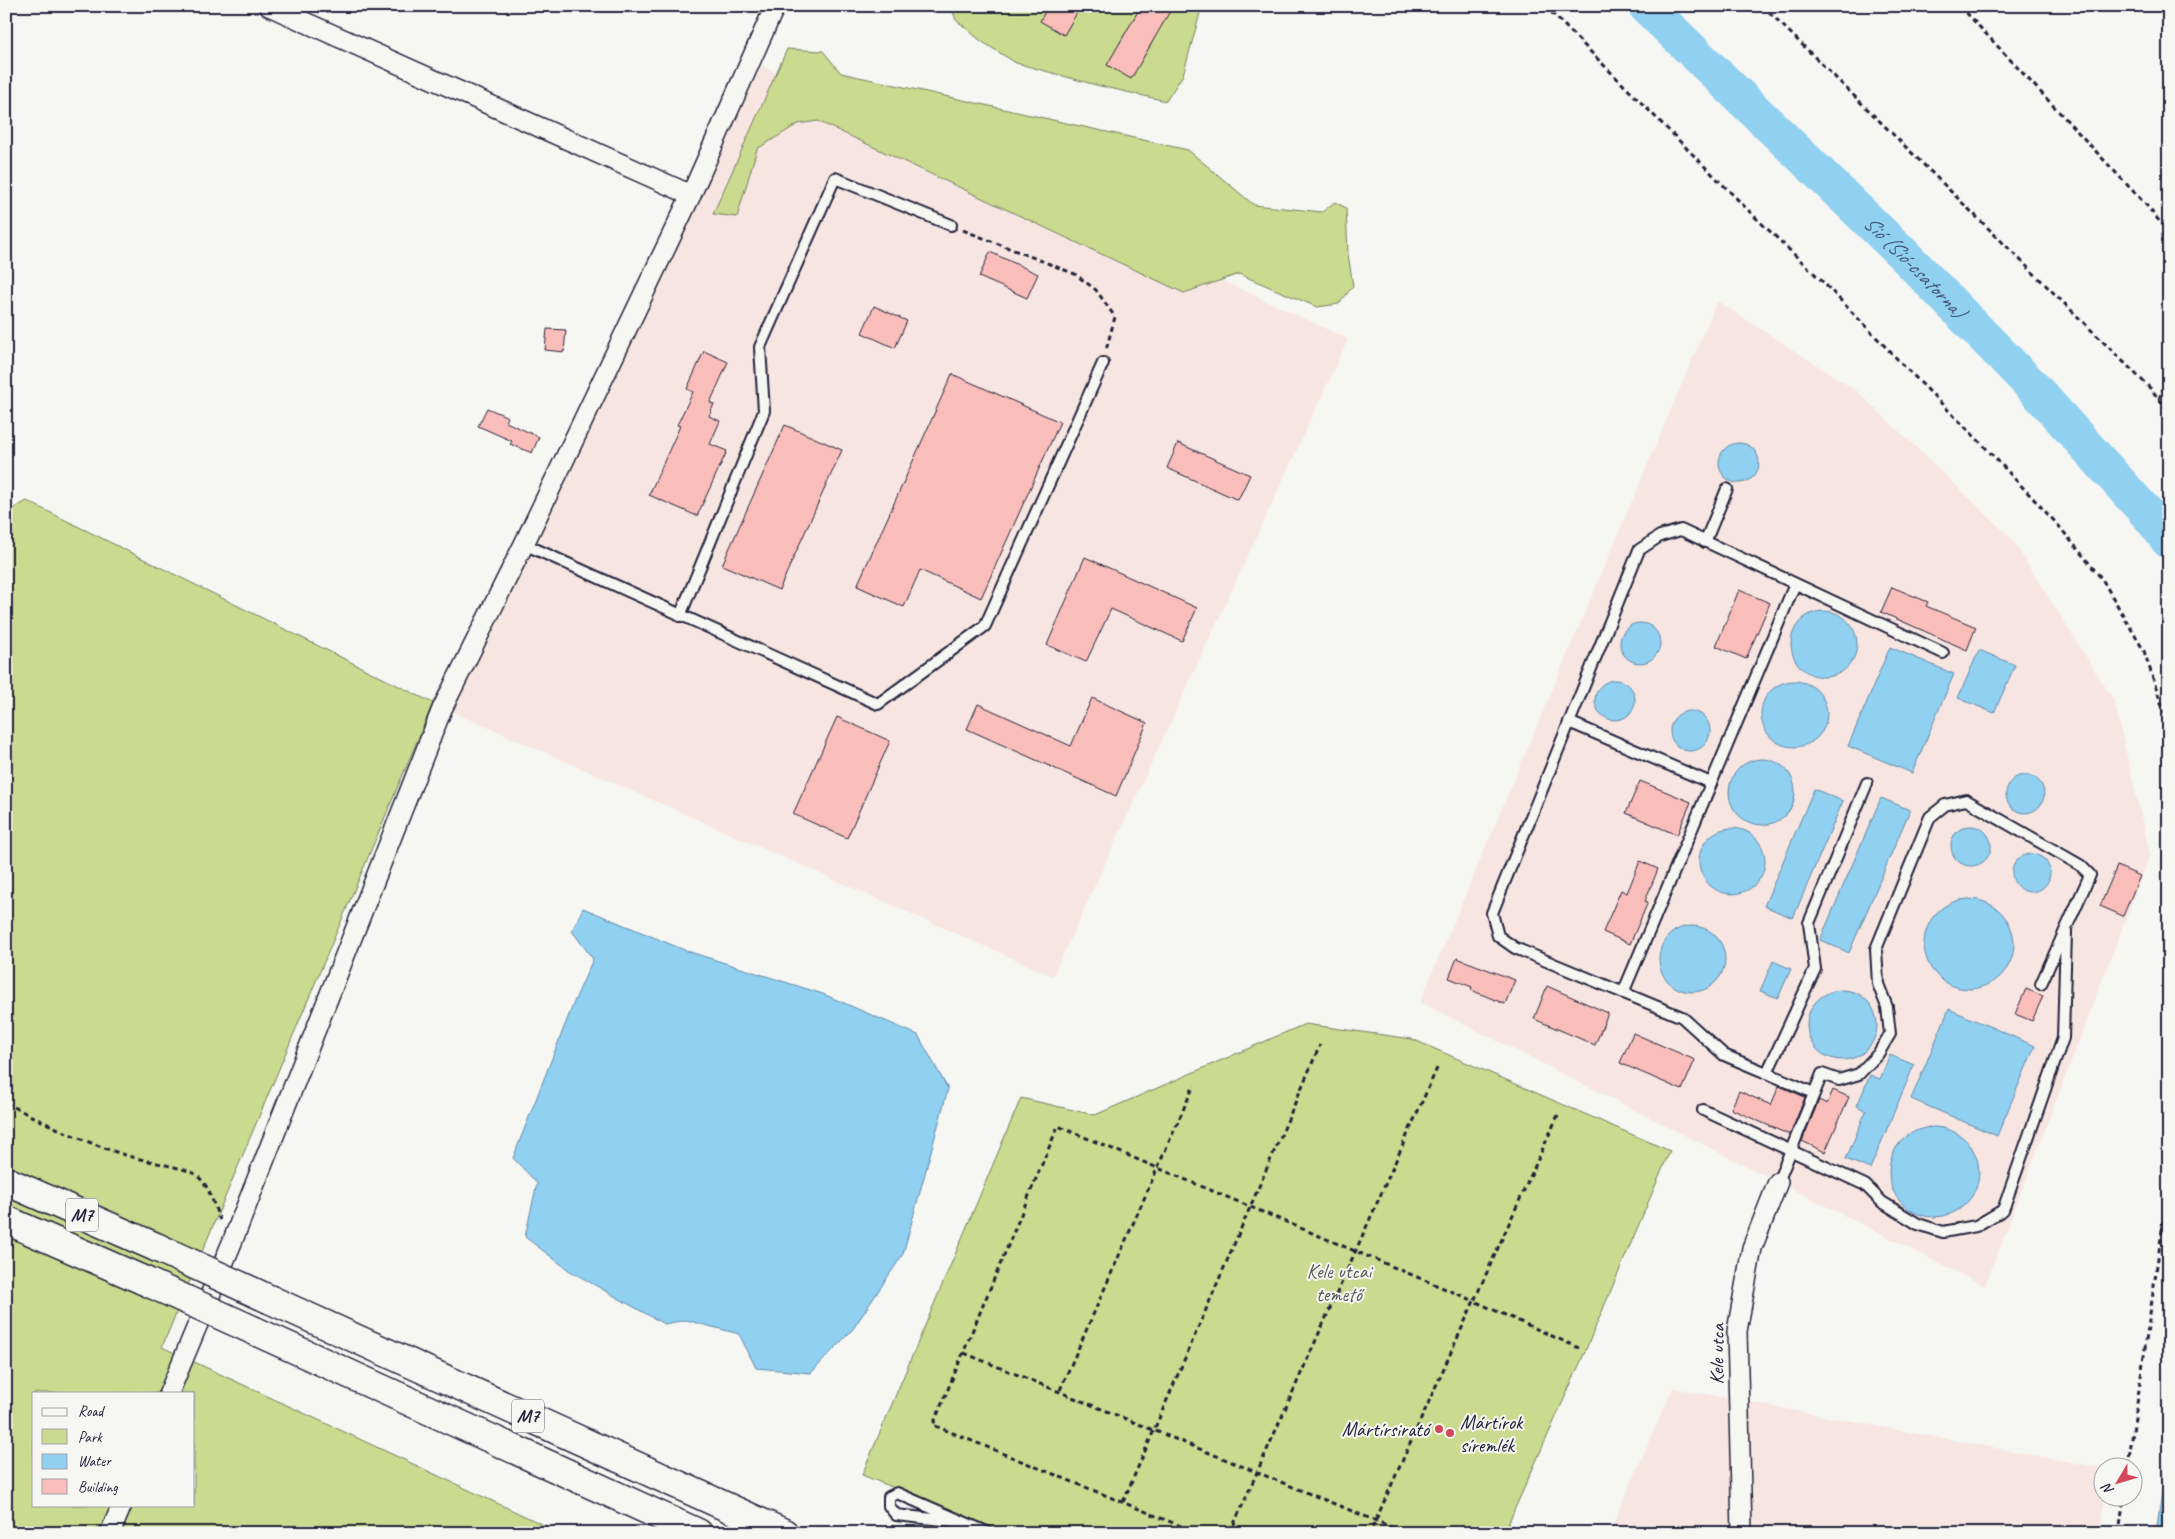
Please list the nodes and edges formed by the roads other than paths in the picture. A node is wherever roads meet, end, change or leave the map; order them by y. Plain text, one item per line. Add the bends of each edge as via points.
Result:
1 (269, 6) edge
2 (775, 6) edge
3 (691, 195) junction
4 (951, 225) road end
5 (1103, 364) road end
6 (1727, 489) dead end
7 (1705, 542) junction
8 (524, 544) junction
9 (1795, 584) junction
10 (680, 616) junction
11 (1943, 653) dead end
12 (1569, 722) junction
13 (1712, 783) junction
14 (1867, 783) dead end
15 (2066, 928) junction
16 (2041, 984) dead end
17 (1623, 993) junction
18 (1767, 1073) junction
19 (1814, 1093) junction
20 (1703, 1110) dead end
21 (1791, 1152) junction
22 (6, 1181) edge
23 (1778, 1182) joint
24 (6, 1220) edge
25 (169, 1392) edge
26 (122, 1506) edge
27 (962, 1522) junction
28 (110, 1533) edge
29 (698, 1533) edge
30 (784, 1533) edge
31 (989, 1533) edge
32 (1742, 1533) edge

1 - 3 street
2 - 3 street
3 - 8 street
4 - 10 lane via 834,178 760,347 764,411
5 - 10 lane via 985,626 878,704
6 - 7 lane
7 - 9 lane
7 - 12 lane via 1681,530 1660,536 1639,550
8 - 10 lane
8 - 25 street via 442,709 231,1245
9 - 11 lane
9 - 13 lane
12 - 13 lane
12 - 17 lane via 1492,913 1498,936 1515,948
13 - 17 lane
14 - 18 lane via 1809,924 1815,969
15 - 16 lane
15 - 19 lane via 2090,875 2080,865 1966,800 1945,805 1930,817 1876,949 1878,984 1887,1006 1890,1034 1860,1074 1839,1080 1822,1074
15 - 21 lane via 2064,1038 2003,1210 1976,1226 1943,1232 1910,1220 1882,1202 1865,1185
17 - 18 lane via 1682,1017 1724,1054
18 - 19 lane
19 - 21 lane
20 - 21 lane
21 - 23 lane
22 - 30 highway, M7, bridge
23 - 32 street, Kele utca via 1752,1248 1737,1331
24 - 29 highway, M7, bridge
26 - 28 street
27 - 27 lane via 897,1493 889,1497 888,1506 896,1515
27 - 31 lane

